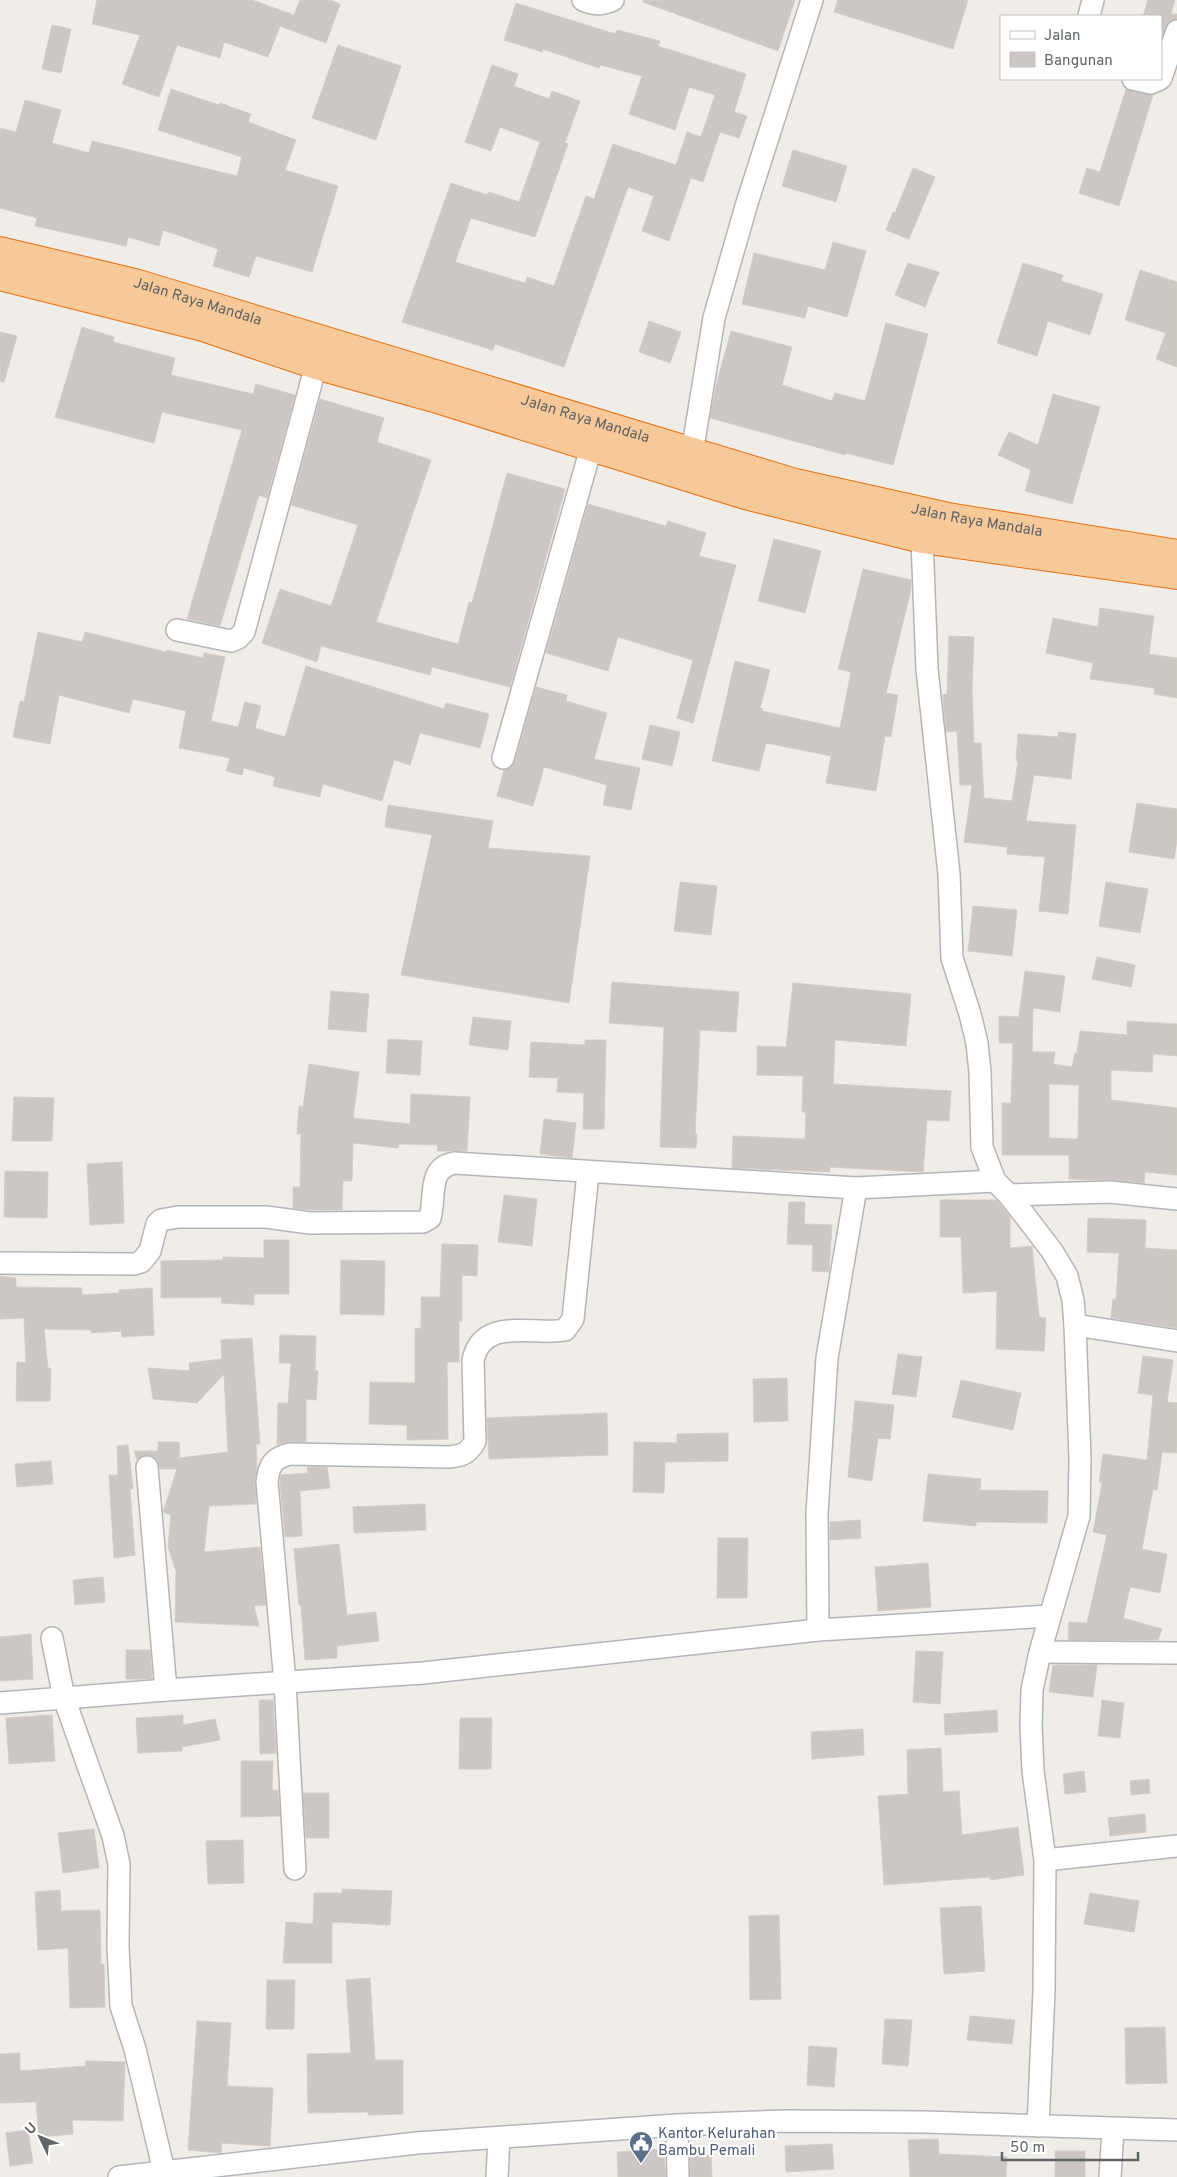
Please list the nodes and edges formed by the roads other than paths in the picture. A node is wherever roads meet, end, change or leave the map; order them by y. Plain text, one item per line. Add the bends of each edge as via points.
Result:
1 (583, 0) edge
2 (614, 0) edge
3 (812, 0) edge
4 (1093, 0) edge
5 (1089, 15) edge
6 (1177, 30) edge
7 (1162, 75) edge
8 (1138, 80) edge
9 (1157, 80) edge
10 (0, 251) edge
11 (0, 276) edge
12 (207, 317) junction
13 (316, 365) junction
14 (592, 448) junction
15 (692, 453) junction
16 (922, 539) junction
17 (1173, 564) edge
18 (177, 630) dead end
19 (503, 758) dead end
20 (588, 1173) junction
21 (856, 1188) junction
22 (1002, 1188) junction
23 (1177, 1198) edge
24 (0, 1263) edge
25 (1075, 1325) junction
26 (1177, 1341) edge
27 (147, 1467) dead end
28 (1050, 1616) junction
29 (818, 1630) junction
30 (52, 1638) dead end
31 (1040, 1652) junction
32 (1177, 1653) edge
33 (285, 1682) junction
34 (166, 1690) junction
35 (64, 1698) junction
36 (0, 1704) edge
37 (1177, 1846) edge
38 (1045, 1860) junction
39 (295, 1869) dead end
40 (677, 2124) junction
41 (1038, 2126) junction
42 (1113, 2129) junction
43 (1177, 2130) edge
44 (499, 2138) junction
45 (164, 2171) junction
46 (120, 2177) edge
47 (497, 2177) edge
48 (678, 2177) edge
49 (1110, 2177) edge

1 - 2 street via 604,4
3 - 15 street via 714,318
4 - 5 street
6 - 7 street
8 - 9 street via 1151,83
10 - 12 highway, Jalan Raya Mandala via 136,284
11 - 12 highway, Jalan Raya Mandala
12 - 13 highway, Jalan Raya Mandala
12 - 15 highway, Jalan Raya Mandala
13 - 14 highway, Jalan Raya Mandala
13 - 18 street via 244,632 232,641
14 - 16 highway, Jalan Raya Mandala via 745,495
14 - 19 street
15 - 17 highway, Jalan Raya Mandala via 796,482
16 - 17 highway, Jalan Raya Mandala
16 - 22 street via 927,669 949,874 952,958 977,1043 982,1147
20 - 21 street
20 - 24 street via 447,1164 439,1168 436,1175 430,1218 423,1222 310,1224 266,1217 178,1217 156,1224 150,1251 141,1262 134,1264
20 - 33 street via 573,1319 565,1330 503,1331 481,1342 473,1360 475,1441 468,1452 449,1457 290,1454 280,1457 269,1467 267,1482
21 - 22 street
21 - 29 street via 827,1358 817,1513
22 - 23 street
22 - 25 street via 1052,1251 1067,1276
25 - 26 street
25 - 28 street via 1079,1516
27 - 34 street
28 - 29 street
28 - 31 street
29 - 33 street via 423,1673
30 - 35 street
31 - 32 street
31 - 38 street via 1032,1690 1031,1726 1033,1771
33 - 34 street
33 - 39 street
34 - 35 street
35 - 36 street
35 - 45 street via 115,1845 119,1864 121,2006
37 - 38 street
38 - 41 street
40 - 41 street via 786,2121
40 - 44 street
40 - 48 street
41 - 42 street
42 - 43 street
42 - 49 street
44 - 45 street via 417,2143
44 - 47 street
45 - 46 street

